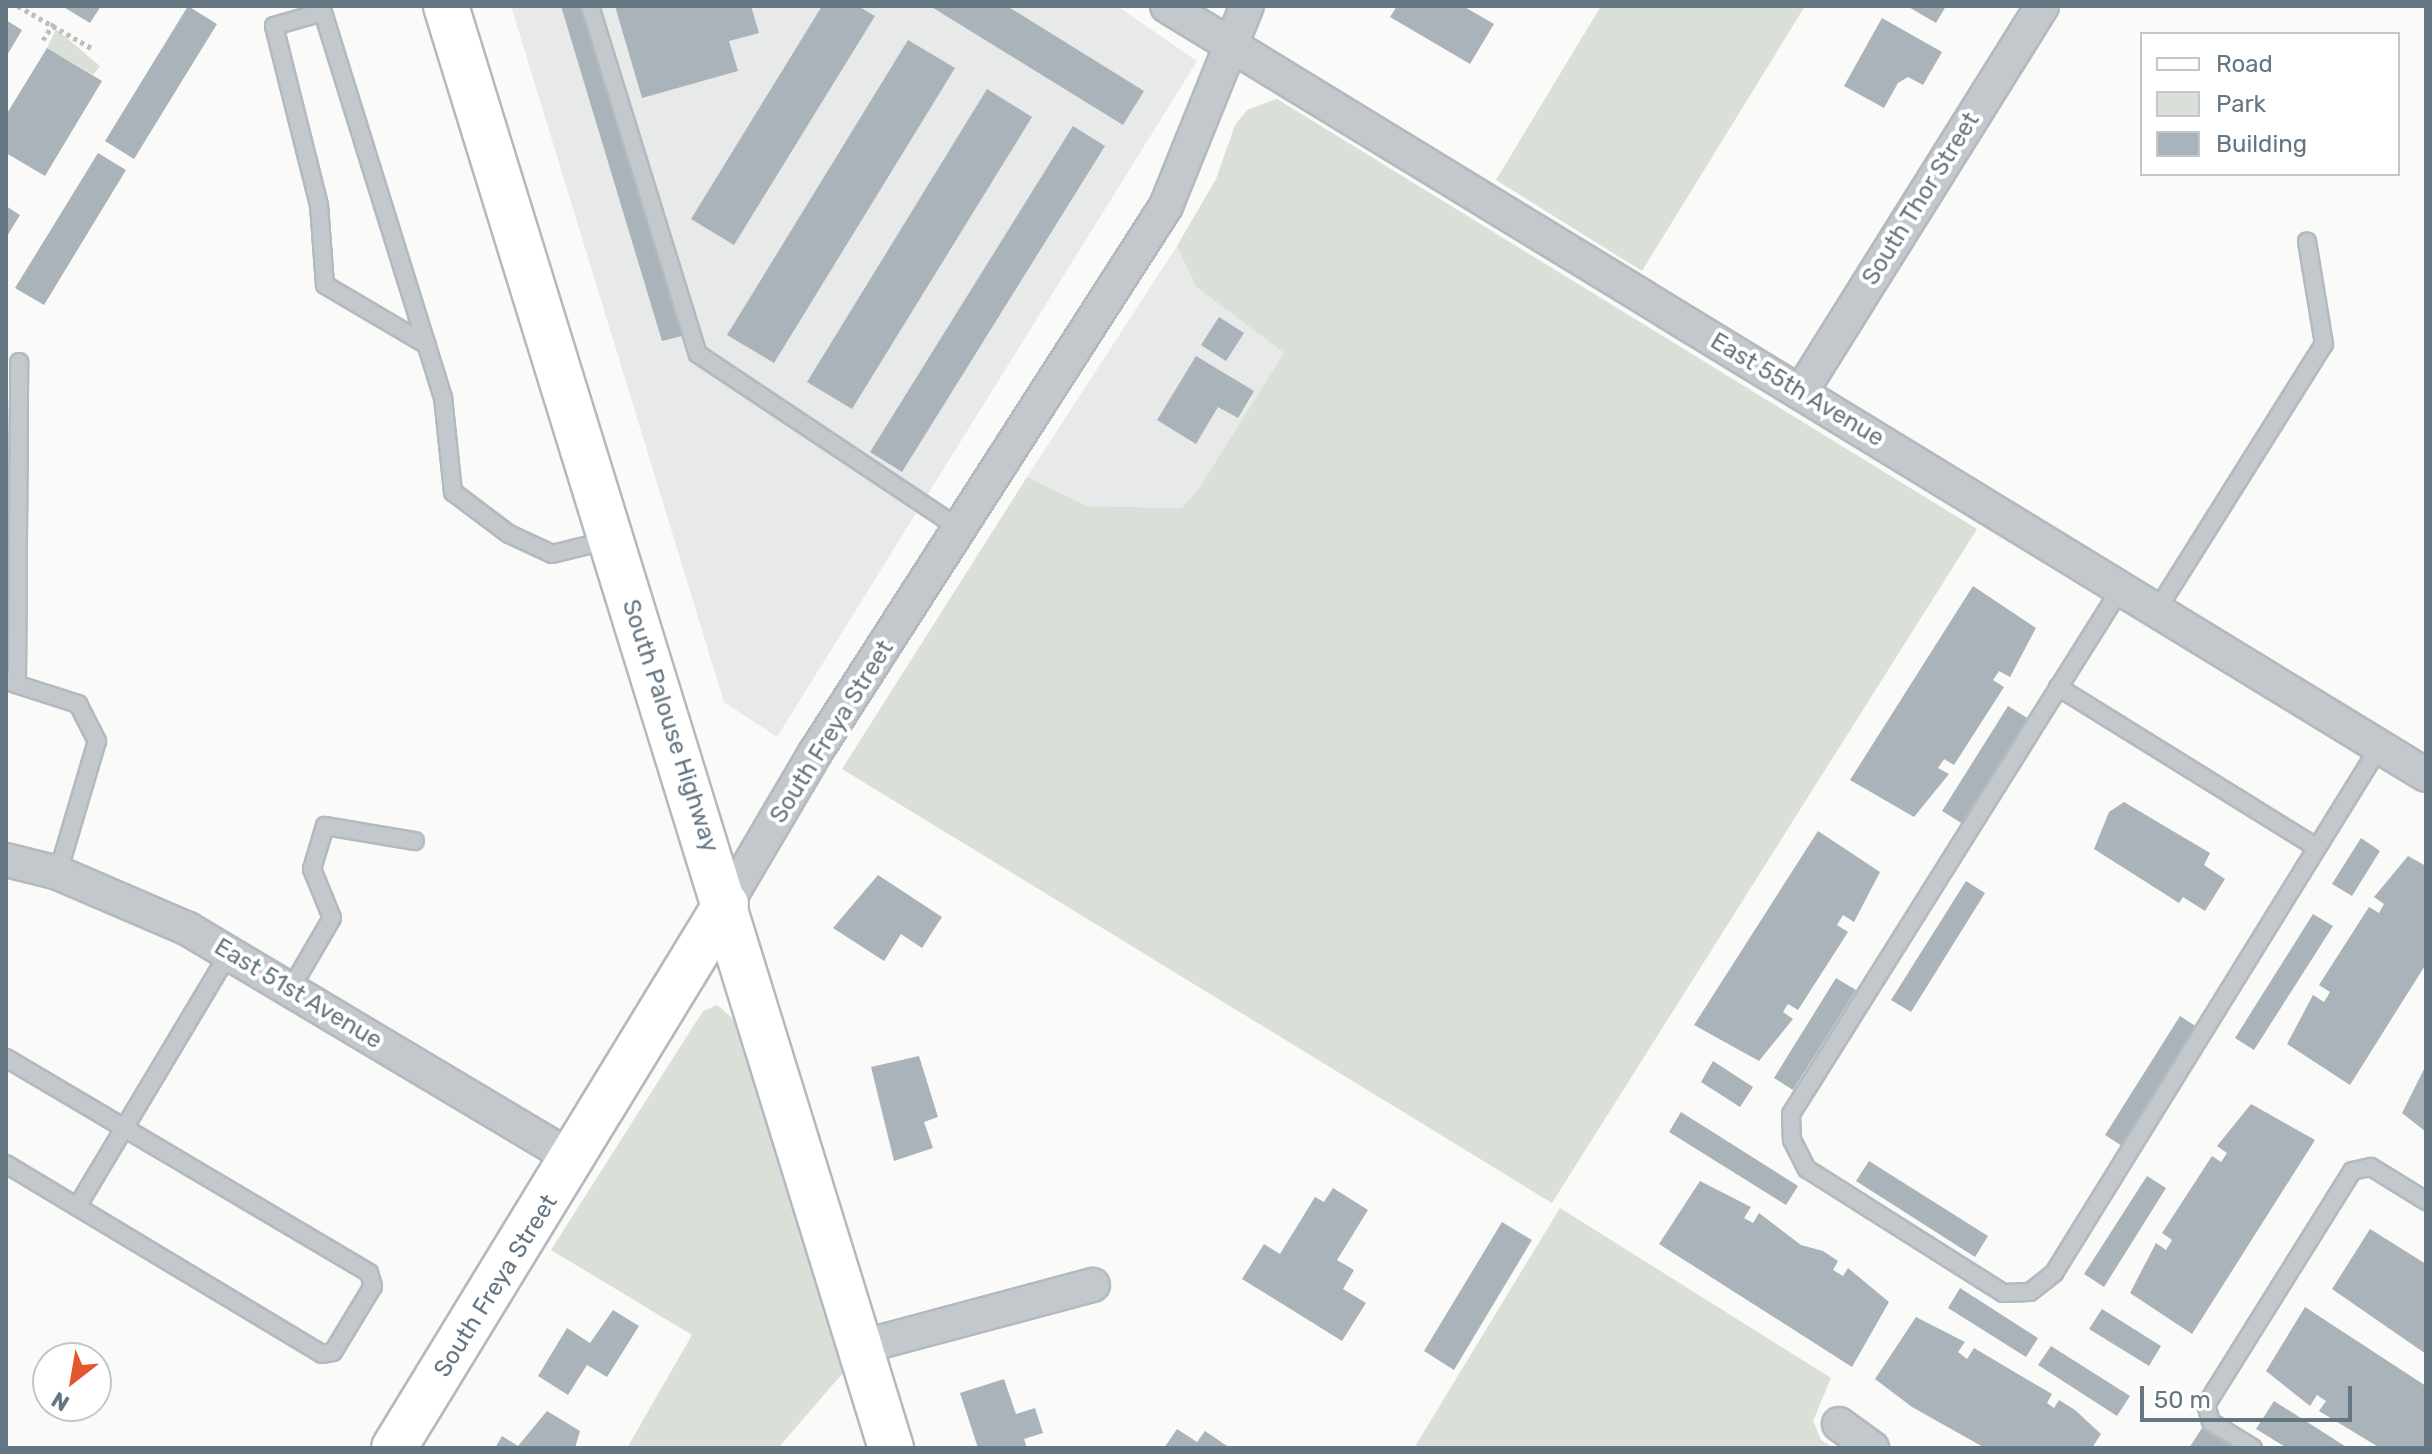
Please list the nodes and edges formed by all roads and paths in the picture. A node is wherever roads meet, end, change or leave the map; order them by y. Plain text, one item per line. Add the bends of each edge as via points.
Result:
1 (18, 6) edge
2 (446, 6) edge
3 (590, 6) edge
4 (1167, 6) edge
5 (1247, 6) edge
6 (2042, 6) edge
7 (322, 9) edge
8 (54, 23) junction
9 (43, 40) dead end
10 (1234, 47) junction
11 (93, 49) dead end
12 (2307, 241) dead end
13 (427, 345) junction
14 (19, 362) dead end
15 (1801, 392) junction
16 (962, 530) junction
17 (611, 540) junction
18 (2121, 588) junction
19 (12, 596) edge
20 (2157, 610) junction
21 (11, 682) edge
22 (2058, 687) junction
23 (2380, 746) junction
24 (2426, 775) edge
25 (415, 841) dead end
26 (2316, 847) junction
27 (6, 860) edge
28 (58, 873) junction
29 (726, 904) junction
30 (229, 953) junction
31 (290, 990) junction
32 (6, 1058) edge
33 (124, 1126) junction
34 (576, 1160) junction
35 (6, 1164) edge
36 (2426, 1201) edge
37 (77, 1207) junction
38 (1093, 1285) dead end
39 (861, 1347) junction
40 (1839, 1424) dead end
41 (394, 1448) edge
42 (891, 1448) edge
43 (1872, 1448) edge
44 (2253, 1448) edge

1 - 8 path
2 - 17 main road, South Palouse Highway
3 - 16 lane via 698,354
4 - 10 street, East 55th Avenue
5 - 10 street, South Freya Street
6 - 15 street, South Thor Street
7 - 13 lane
7 - 13 lane via 274,26 319,205 325,285
8 - 9 path
8 - 11 path
10 - 15 street, East 55th Avenue
10 - 16 street, South Freya Street via 1166,206
12 - 20 lane via 2324,344
13 - 17 lane via 443,397 453,492 509,534 552,554
14 - 19 lane
15 - 18 street, East 55th Avenue
16 - 29 street, South Freya Street via 815,753
17 - 29 main road, South Palouse Highway
18 - 20 street, East 55th Avenue
18 - 22 lane
19 - 21 lane
20 - 23 street, East 55th Avenue
21 - 28 lane via 78,704 97,741
22 - 26 lane
22 - 26 lane via 1791,1114 1792,1140 1807,1169 1990,1285 2003,1293 2030,1292 2054,1273
23 - 24 street, East 55th Avenue
23 - 26 lane
25 - 31 lane via 325,826 312,869 332,918
27 - 28 street, East 51st Avenue
28 - 30 street, East 51st Avenue
29 - 34 main road, South Freya Street
29 - 39 main road, South Palouse Highway
30 - 31 street, East 51st Avenue
30 - 33 lane
31 - 34 street, East 51st Avenue
32 - 33 lane
33 - 37 lane
33 - 37 lane via 369,1273 373,1286 333,1352 322,1354
34 - 41 main road, South Freya Street
35 - 37 lane
36 - 44 lane via 2371,1167 2352,1171 2206,1405 2211,1422
38 - 39 street
39 - 42 main road, South Palouse Highway
40 - 43 street

